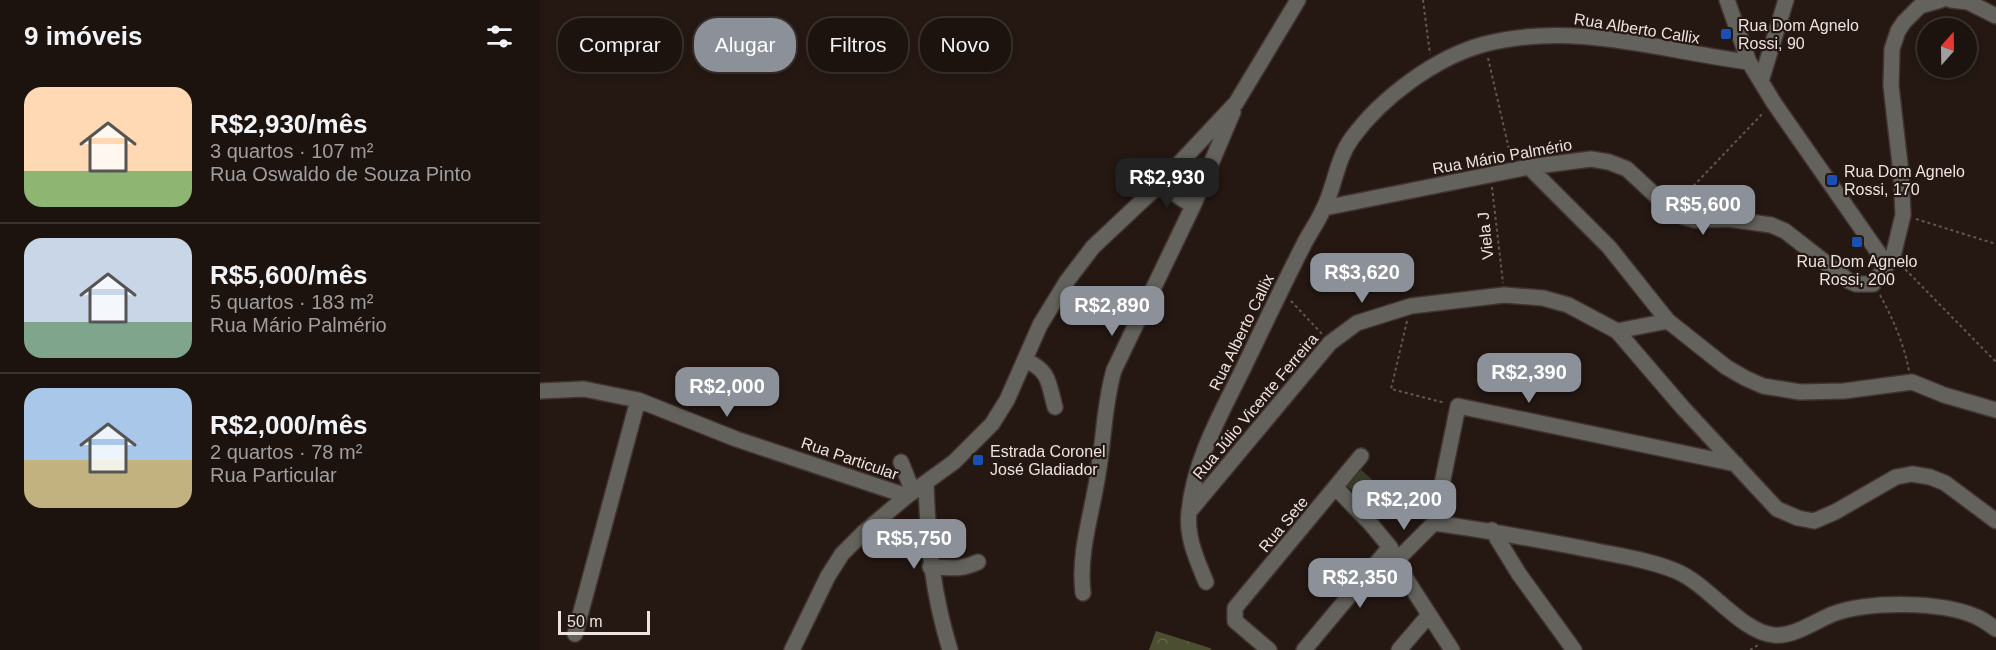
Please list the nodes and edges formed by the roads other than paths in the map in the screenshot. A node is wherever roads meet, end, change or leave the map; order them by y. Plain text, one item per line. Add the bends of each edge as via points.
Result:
1 (1298, 0) edge
2 (1727, 0) edge
3 (1786, 0) edge
4 (1941, 0) edge
5 (1951, 0) edge
6 (1996, 15) edge
7 (1749, 62) junction
8 (1761, 81) junction
9 (1236, 103) junction
10 (1529, 166) junction
11 (1160, 184) junction
12 (1193, 206) junction
13 (1324, 208) junction
14 (1890, 261) junction
15 (1668, 321) junction
16 (1617, 331) junction
17 (1025, 360) junction
18 (540, 390) edge
19 (638, 400) junction
20 (1055, 407) dead end
21 (1996, 410) edge
22 (1361, 456) dead end
23 (901, 462) dead end
24 (1736, 464) junction
25 (926, 483) junction
26 (1336, 488) junction
27 (910, 494) junction
28 (1189, 512) junction
29 (1996, 521) edge
30 (1434, 523) junction
31 (1491, 530) junction
32 (1393, 554) junction
33 (978, 562) dead end
34 (930, 567) junction
35 (1206, 582) dead end
36 (1083, 593) dead end
37 (1429, 615) junction
38 (1996, 630) edge
39 (575, 634) dead end
40 (792, 650) edge
41 (950, 650) edge
42 (1269, 650) edge
43 (1304, 650) edge
44 (1399, 650) edge
45 (1452, 650) edge
46 (1574, 650) edge

1 - 9 street
2 - 7 street
3 - 8 street
4 - 14 street via 1920,6 1898,31 1892,49 1891,86 1903,215
5 - 6 street via 1968,2
7 - 8 street
7 - 13 street, Rua Alberto Callix via 1564,34 1485,44 1430,68 1384,102 1342,155
8 - 14 street
9 - 11 street
9 - 12 street
10 - 13 street, Rua Mário Palmério
10 - 14 street, Rua Mário Palmério via 1591,159 1609,162 1627,169 1683,217 1771,225 1785,231 1856,284 1873,284
10 - 15 street via 1610,248
11 - 12 street
11 - 17 street via 1086,256 1040,325
12 - 36 street via 1114,369 1080,572
13 - 28 street, Rua Alberto Callix via 1203,449
15 - 16 street
15 - 21 street via 1726,367 1763,386 1800,392 1844,391 1912,382
16 - 24 street
16 - 28 street, Rua Júlio Vicente Ferreira via 1568,305 1543,298 1504,295 1411,306 1357,323 1330,343
17 - 20 street via 1042,370
17 - 25 street via 1008,400 992,424 954,462
18 - 19 street, Rua Particular via 584,389
19 - 27 street, Rua Particular via 736,439
19 - 39 street
22 - 26 street, Rua Sete
23 - 27 street
24 - 29 street via 1777,509 1798,518 1814,521 1896,477 1912,474 1945,483
24 - 30 street via 1458,406
25 - 27 street
25 - 34 street
26 - 32 street
26 - 42 street, Rua Sete via 1238,603 1233,615
27 - 40 street via 842,554
28 - 35 street, Rua Alberto Callix via 1193,550
30 - 31 street
30 - 32 street
31 - 38 street via 1647,561 1677,571 1696,581 1744,622 1772,636 1864,606 1892,604 1947,608 1977,617
31 - 46 street
32 - 37 street
32 - 43 street
33 - 34 street via 966,568
34 - 41 street
37 - 44 street
37 - 45 street

